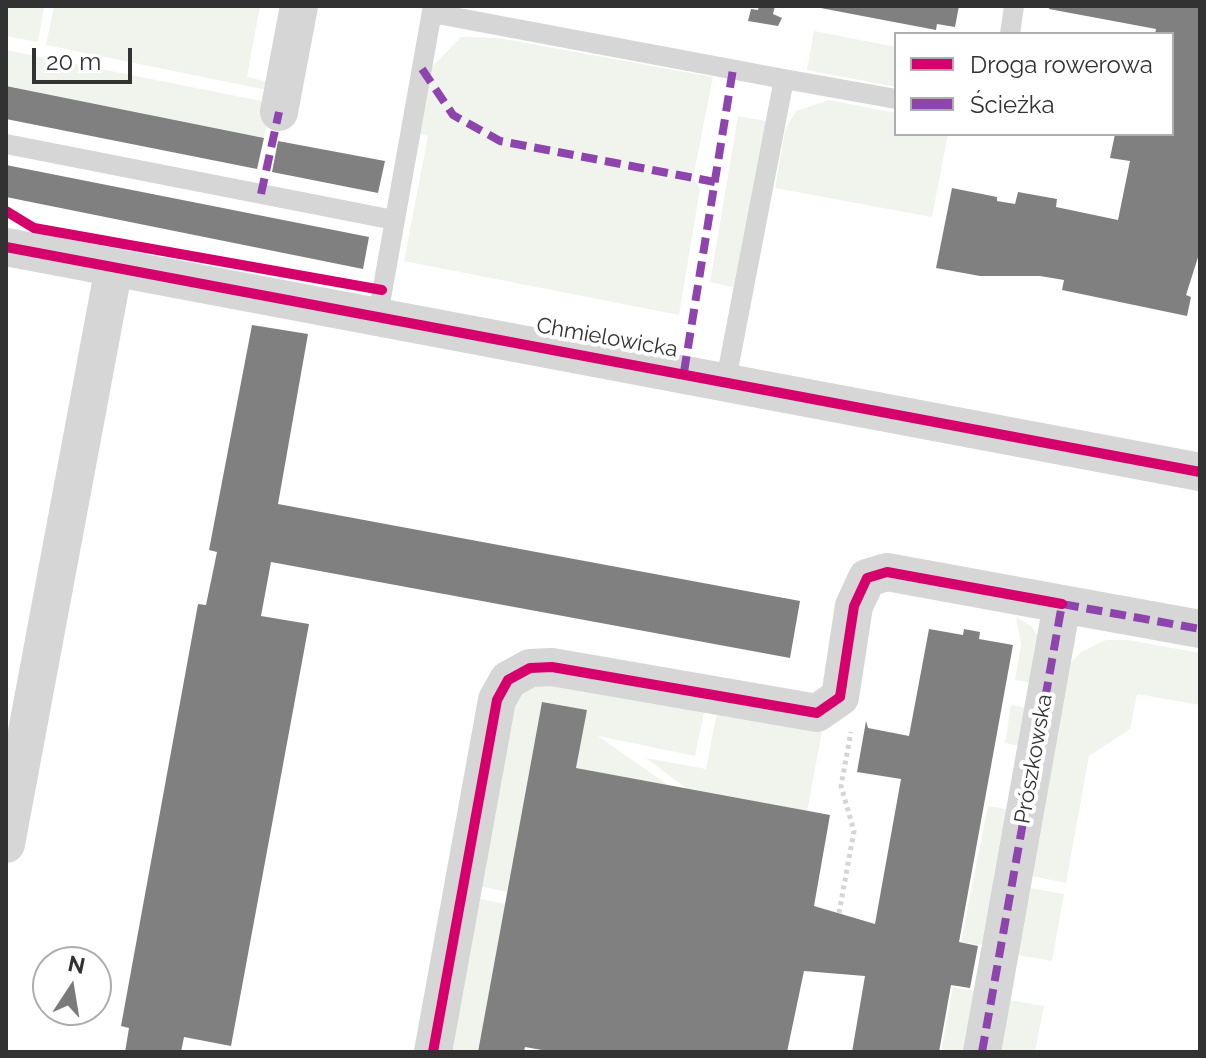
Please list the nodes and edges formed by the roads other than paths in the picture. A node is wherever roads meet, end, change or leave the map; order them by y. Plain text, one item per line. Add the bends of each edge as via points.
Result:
1 (299, 6) edge
2 (1014, 6) edge
3 (433, 9) edge
4 (1010, 32) edge
5 (784, 79) junction
6 (894, 99) edge
7 (279, 112) dead end
8 (6, 144) edge
9 (394, 220) junction
10 (6, 247) edge
11 (114, 267) junction
12 (378, 315) junction
13 (726, 380) junction
14 (1200, 472) edge
15 (1062, 604) junction
16 (1200, 629) edge
17 (6, 844) edge
18 (433, 1052) edge
19 (982, 1052) edge

1 - 7 street
2 - 4 lane
3 - 5 lane
3 - 9 lane
5 - 6 lane
5 - 13 lane
8 - 9 lane
9 - 12 lane
10 - 11 street, Chmielowicka
11 - 12 street, Chmielowicka
11 - 17 street
12 - 13 street, Chmielowicka
13 - 14 street, Chmielowicka
15 - 16 street
15 - 18 street via 887,572 867,578 854,606 840,697 817,713 552,667 530,668 508,680 497,700
15 - 19 street, Prószkowska

